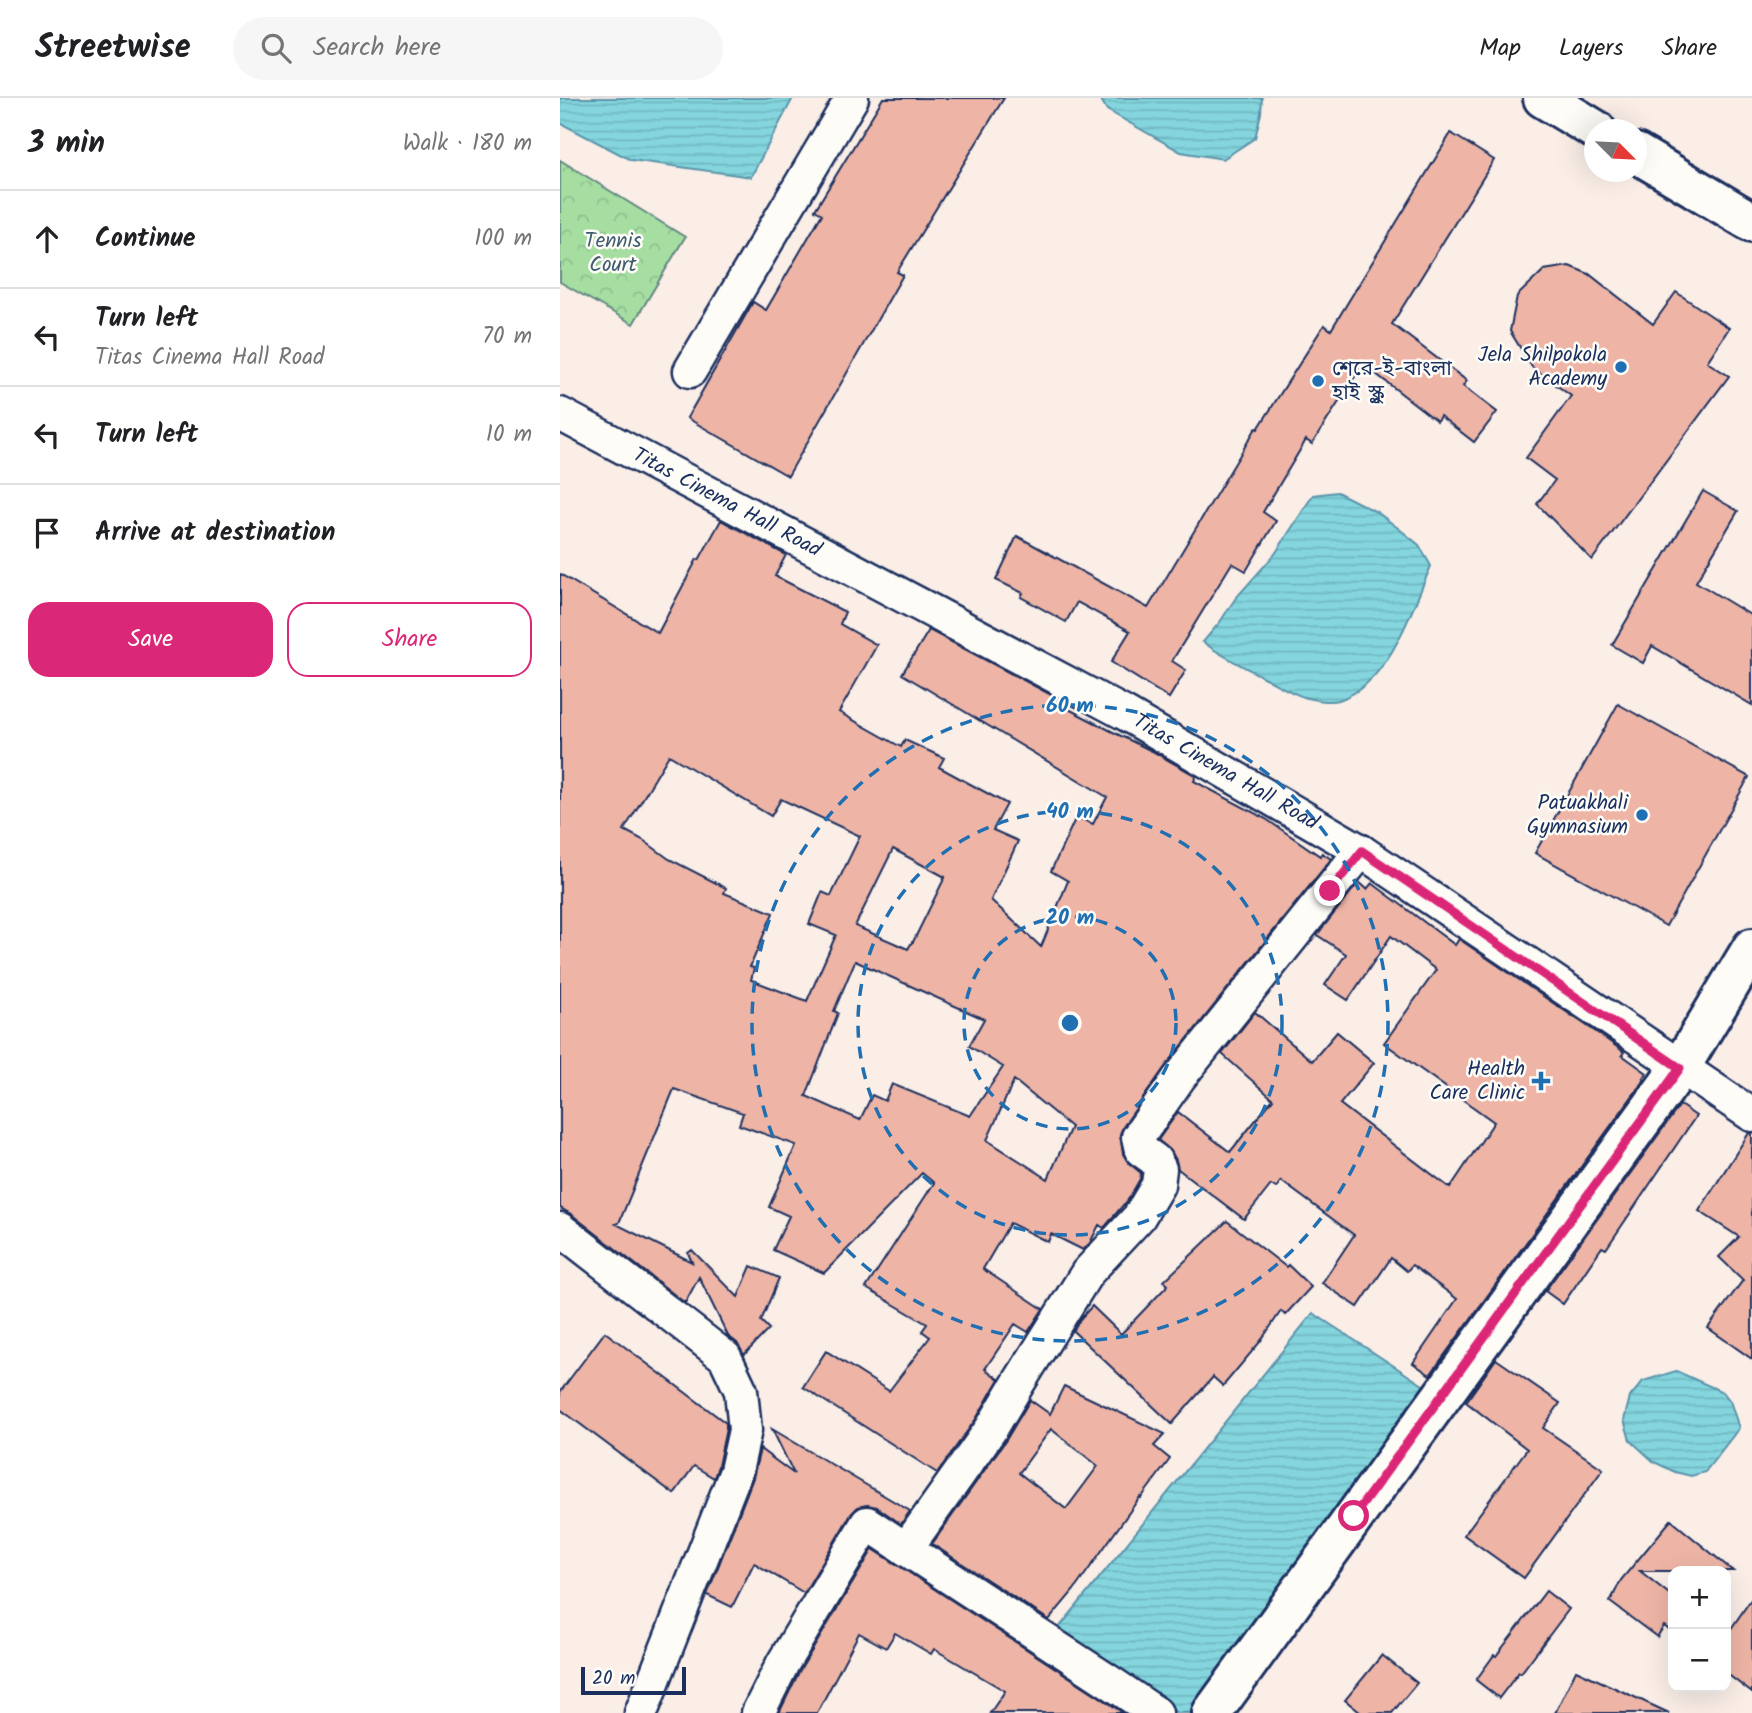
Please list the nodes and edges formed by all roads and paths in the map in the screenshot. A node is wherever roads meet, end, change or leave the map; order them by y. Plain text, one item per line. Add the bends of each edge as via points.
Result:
1 (852, 98) edge
2 (1543, 98) edge
3 (1584, 123) edge
4 (1647, 160) edge
5 (1752, 222) edge
6 (690, 371) dead end
7 (560, 414) edge
8 (1362, 851) junction
9 (1752, 948) edge
10 (1680, 1068) junction
11 (1752, 1115) edge
12 (560, 1229) edge
13 (906, 1549) junction
14 (641, 1713) edge
15 (758, 1713) edge
16 (1156, 1713) edge
17 (1212, 1713) edge

1 - 6 street
2 - 3 street
4 - 5 street
7 - 8 street, Titas Cinema Hall Road via 1124,713
8 - 10 street, Titas Cinema Hall Road
8 - 13 street via 1179,1078 1144,1129 1139,1137 1141,1150 1160,1169 1158,1185 1139,1217 1087,1273 991,1429
9 - 10 street
10 - 11 street, Titas Cinema Hall Road
10 - 17 street
12 - 14 street via 725,1357 741,1391 745,1430 736,1471
13 - 15 street via 867,1523
13 - 16 street

